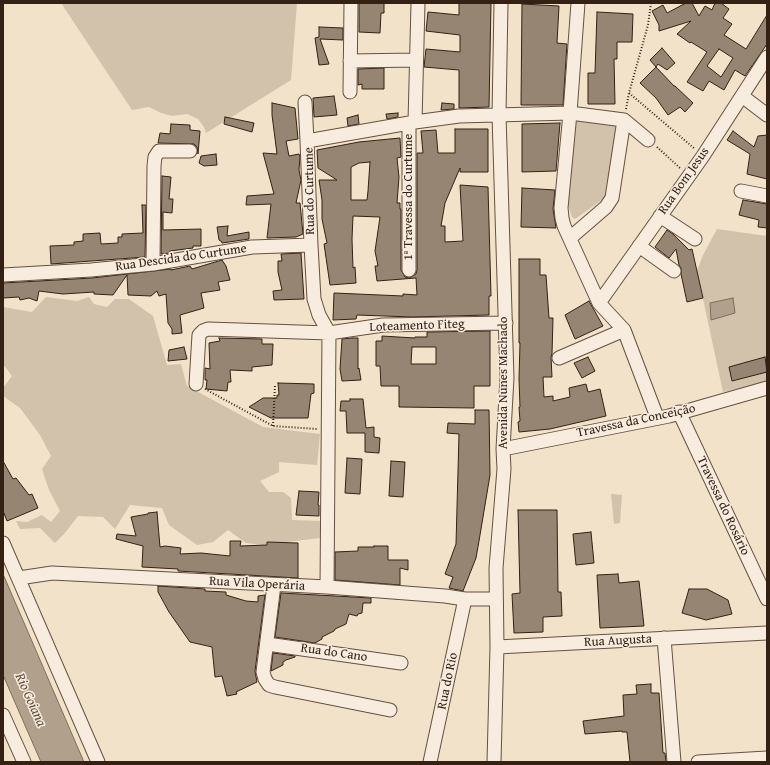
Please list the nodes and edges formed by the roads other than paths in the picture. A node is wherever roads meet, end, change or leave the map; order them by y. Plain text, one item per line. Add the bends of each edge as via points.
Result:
1 (351, 3) edge
2 (418, 3) edge
3 (501, 3) edge
4 (578, 3) edge
5 (767, 57) edge
6 (416, 60) junction
7 (350, 61) junction
8 (350, 92) dead end
9 (742, 96) junction
10 (305, 102) dead end
11 (570, 114) junction
12 (499, 115) junction
13 (767, 115) edge
14 (624, 120) junction
15 (412, 123) junction
16 (648, 140) road end
17 (307, 141) junction
18 (190, 151) dead end
19 (741, 191) dead end
20 (767, 196) edge
21 (660, 216) junction
22 (570, 238) junction
23 (695, 239) dead end
24 (311, 245) junction
25 (639, 246) junction
26 (154, 264) junction
27 (410, 270) dead end
28 (674, 271) dead end
29 (3, 275) edge
30 (599, 303) junction
31 (506, 323) junction
32 (624, 330) junction
33 (329, 333) junction
34 (558, 358) dead end
35 (196, 384) road end
36 (767, 388) edge
37 (679, 412) junction
38 (657, 417) junction
39 (504, 449) junction
40 (3, 543) edge
41 (19, 578) junction
42 (274, 585) junction
43 (327, 587) junction
44 (465, 599) junction
45 (496, 599) junction
46 (767, 600) edge
47 (767, 632) edge
48 (664, 638) junction
49 (267, 644) junction
50 (497, 647) junction
51 (401, 663) dead end
52 (390, 710) dead end
53 (3, 715) edge
54 (767, 758) edge
55 (726, 761) edge
56 (24, 762) edge
57 (98, 762) edge
58 (430, 762) edge
59 (494, 762) edge
60 (674, 762) edge
61 (698, 762) edge

1 - 7 street
2 - 6 street, 1ª Travessa do Curtume
3 - 12 street, Avenida Nunes Machado
4 - 11 street
5 - 9 street, Rua Bom Jesus
6 - 7 street
6 - 15 street, 1ª Travessa do Curtume
7 - 8 street
9 - 13 street
9 - 21 street, Rua Bom Jesus
10 - 17 street
11 - 12 street, Rua do Curtume
11 - 14 street, Rua do Curtume
11 - 22 street via 561,208 564,226
12 - 15 street, Rua do Curtume via 459,116
12 - 31 street, Avenida Nunes Machado
14 - 16 street
14 - 22 street via 612,198 606,207
15 - 17 street, Rua do Curtume
15 - 27 street, 1ª Travessa do Curtume
17 - 24 street, Rua do Curtume
18 - 26 street via 159,151 155,157
19 - 20 street
21 - 23 street
21 - 25 street, Rua Bom Jesus
22 - 30 street
24 - 26 street, Rua Descida do Curtume via 252,247
24 - 33 street, Rua do Curtume via 314,299
25 - 28 street
25 - 30 street, Rua Bom Jesus
26 - 29 street, Rua Descida do Curtume
30 - 32 street
31 - 33 street, Loteamento Fiteg via 383,325
31 - 39 street, Avenida Nunes Machado
32 - 34 street
32 - 38 street
33 - 35 street, Loteamento Fiteg via 208,329 199,335
33 - 43 street
36 - 37 street, Travessa da Conceição
37 - 38 street, Travessa da Conceição
37 - 46 street, Travessa do Rosário
38 - 39 street, Travessa da Conceição
39 - 45 street, Avenida Nunes Machado
40 - 41 street
41 - 42 street, Rua Vila Operária via 52,574
41 - 57 street
42 - 43 street, Rua Vila Operária
42 - 49 street
43 - 44 street, Rua Vila Operária
44 - 45 street, Rua Vila Operária
44 - 58 street, Rua do Rio
45 - 50 street, Avenida Nunes Machado
47 - 48 street
48 - 50 street, Rua Augusta
48 - 60 street, Rua Augusta
49 - 51 street, Rua do Cano
49 - 52 street via 263,672 269,685
50 - 59 street, Avenida Nunes Machado
53 - 56 street
54 - 55 street
55 - 61 street

